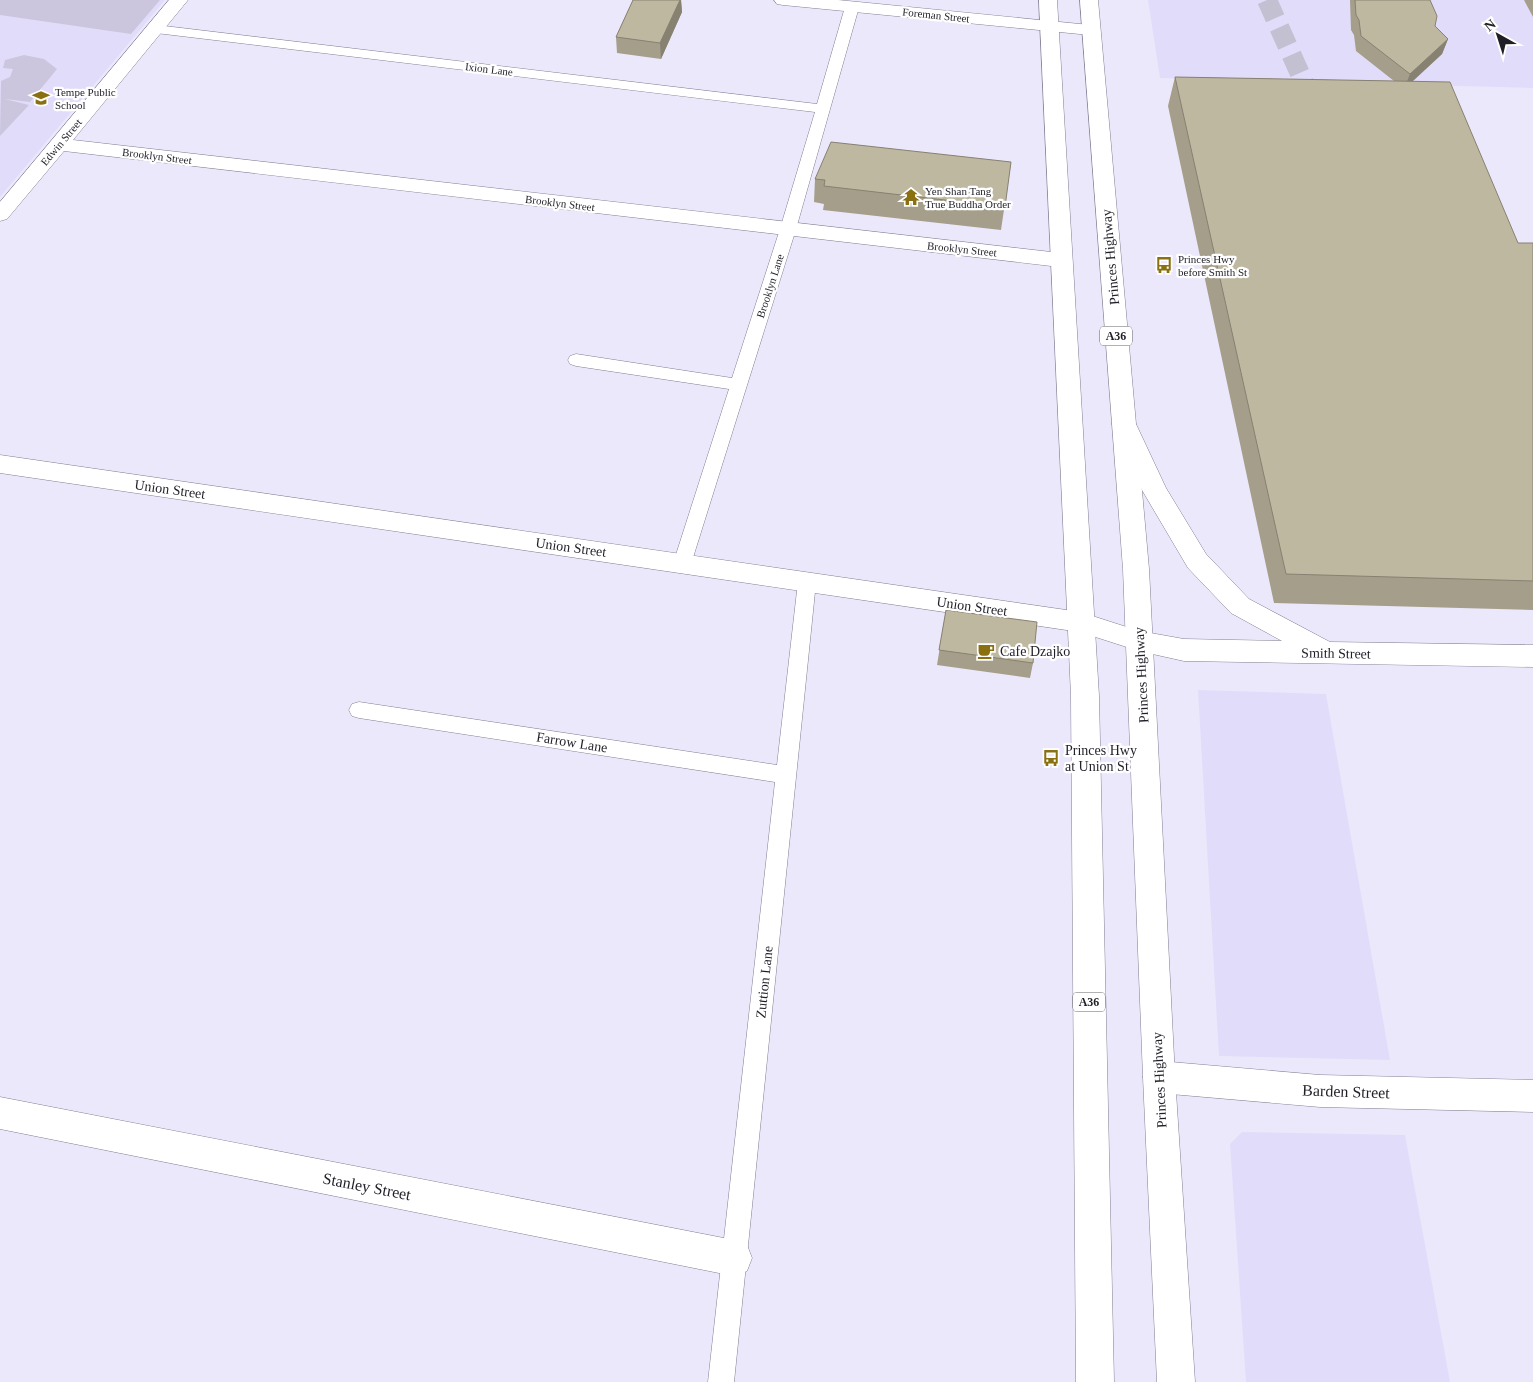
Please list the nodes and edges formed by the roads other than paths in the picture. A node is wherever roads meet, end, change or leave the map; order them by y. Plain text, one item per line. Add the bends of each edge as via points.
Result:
1 (180, 0) edge
2 (783, 0) edge
3 (1048, 0) edge
4 (1089, 0) edge
5 (852, 7) junction
6 (1050, 26) junction
7 (156, 29) junction
8 (1090, 30) junction
9 (822, 109) junction
10 (59, 144) junction
11 (0, 215) edge
12 (788, 229) junction
13 (1060, 260) junction
14 (576, 360) dead end
15 (738, 385) junction
16 (1123, 423) junction
17 (0, 464) edge
18 (682, 564) junction
19 (807, 582) junction
20 (1080, 622) junction
21 (1139, 642) junction
22 (1327, 653) junction
23 (1533, 656) edge
24 (359, 710) dead end
25 (786, 775) junction
26 (1159, 1078) junction
27 (1533, 1096) edge
28 (0, 1114) edge
29 (734, 1258) junction
30 (721, 1382) edge
31 (1095, 1382) edge
32 (1176, 1382) edge

1 - 7 main road, Edwin Street
2 - 5 main road, Foreman Street
3 - 6 main road, A36
4 - 8 main road, Princes Highway / A36
5 - 6 main road, Foreman Street
5 - 9 lane, Brooklyn Lane
6 - 8 main road, Foreman Street
6 - 13 main road, A36
7 - 9 lane, Ixion Lane
7 - 10 main road, Edwin Street
8 - 16 main road, Princes Highway / A36
9 - 12 lane, Brooklyn Lane
10 - 11 main road, Edwin Street
10 - 12 main road, Brooklyn Street
12 - 13 main road, Brooklyn Street
12 - 15 lane, Brooklyn Lane
13 - 20 main road, A36
14 - 15 lane
15 - 18 lane, Brooklyn Lane
16 - 21 main road, Princes Highway / A36
16 - 22 main road via 1154,490 1197,561 1240,606
17 - 18 main road, Union Street
18 - 19 main road, Union Street
19 - 20 main road, Union Street
19 - 25 lane, Zuttion Lane
20 - 21 main road, Union Street
20 - 31 main road, A36 via 1085,696
21 - 22 main road, Smith Street via 1184,650
21 - 26 main road, Princes Highway / A36
22 - 23 main road, Smith Street
24 - 25 lane, Farrow Lane
25 - 29 lane, Zuttion Lane
26 - 27 main road, Barden Street via 1320,1091
26 - 32 main road, Princes Highway / A36
28 - 29 main road, Stanley Street
29 - 30 lane, Zuttion Lane

